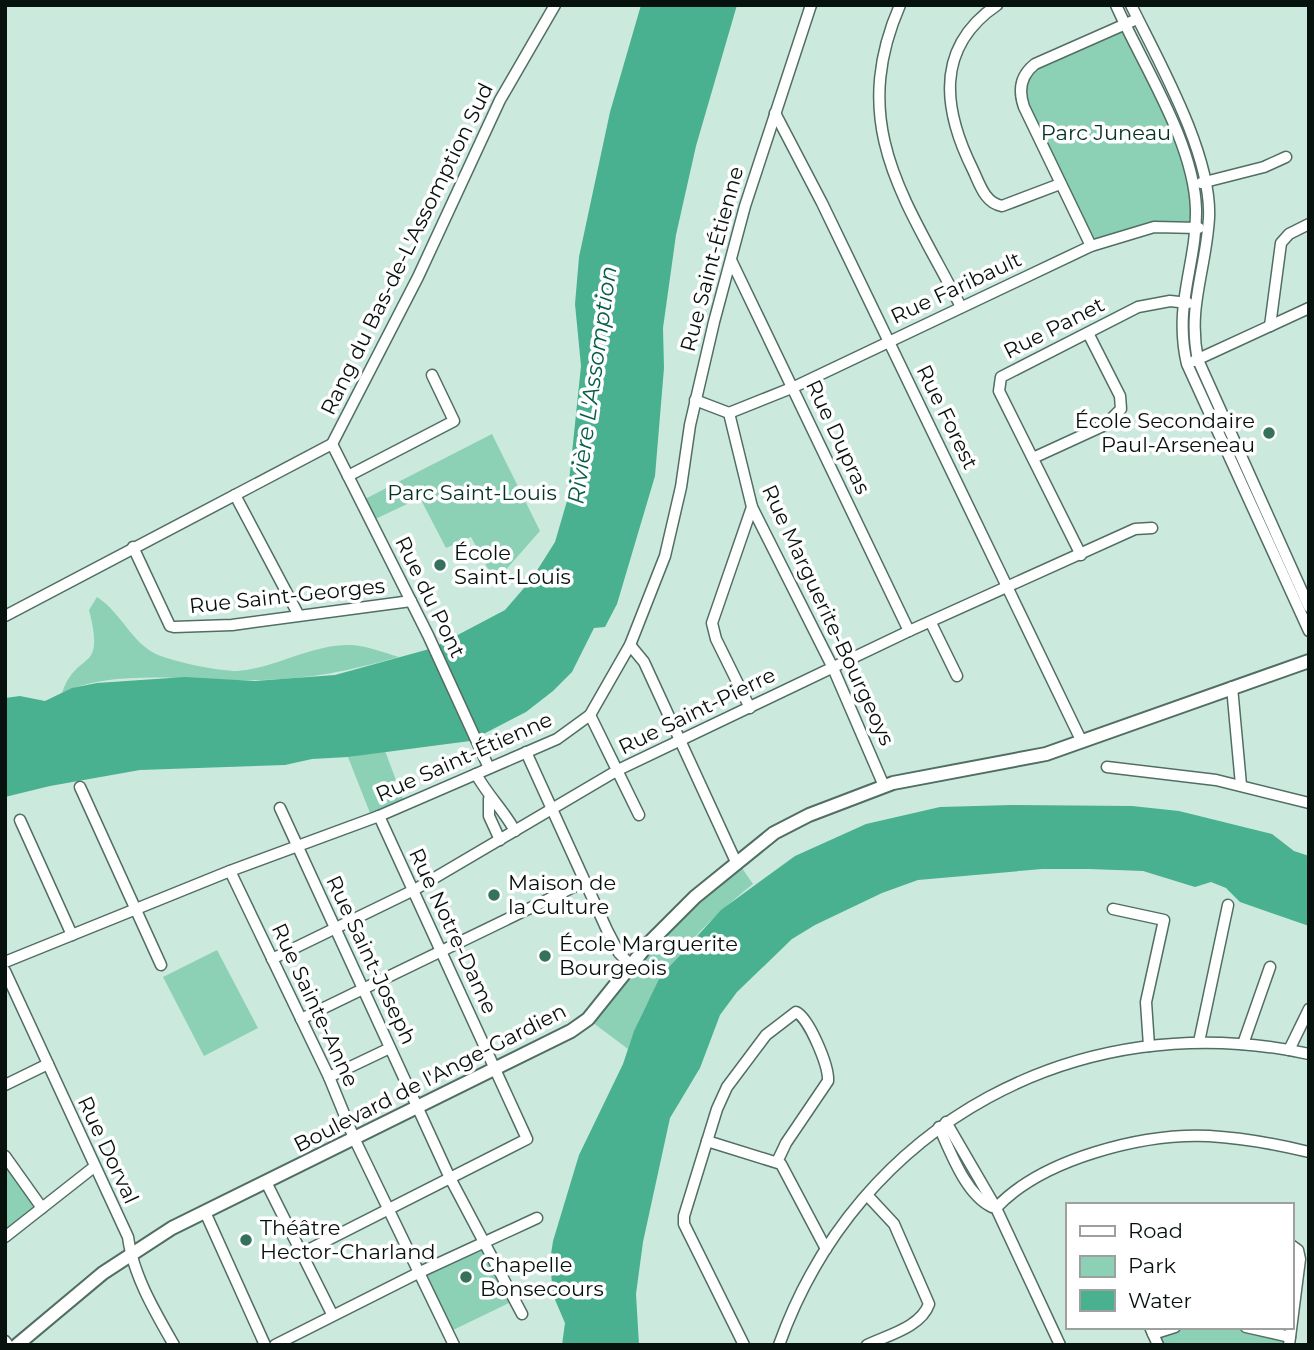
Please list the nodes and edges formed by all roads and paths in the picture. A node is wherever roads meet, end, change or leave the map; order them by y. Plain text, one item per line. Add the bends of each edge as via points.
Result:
1 (555, 5) edge
2 (811, 5) edge
3 (900, 5) edge
4 (997, 5) edge
5 (1116, 5) edge
6 (1131, 5) edge
7 (1138, 19) junction
8 (1124, 24) junction
9 (775, 113) junction
10 (1286, 157) dead end
11 (1206, 182) junction
12 (1060, 184) junction
13 (1194, 184) junction
14 (1309, 224) edge
15 (1195, 228) junction
16 (1208, 229) junction
17 (1091, 246) junction
18 (731, 260) junction
19 (1181, 302) junction
20 (1194, 304) junction
21 (961, 307) junction
22 (1309, 308) edge
23 (1270, 326) junction
24 (1088, 333) junction
25 (889, 342) junction
26 (1198, 360) junction
27 (1186, 363) junction
28 (432, 375) dead end
29 (794, 387) junction
30 (695, 400) junction
31 (729, 413) junction
32 (332, 444) junction
33 (1033, 458) junction
34 (348, 476) junction
35 (235, 495) junction
36 (752, 507) junction
37 (1152, 528) dead end
38 (133, 547) junction
39 (1283, 548) junction
40 (1272, 554) junction
41 (1081, 555) junction
42 (1008, 589) junction
43 (411, 601) junction
44 (1309, 607) edge
45 (298, 614) junction
46 (5, 617) edge
47 (931, 623) junction
48 (909, 631) junction
49 (1309, 631) edge
50 (630, 645) junction
51 (1308, 661) edge
52 (833, 668) junction
53 (957, 676) dead end
54 (1232, 687) junction
55 (750, 708) junction
56 (590, 715) junction
57 (1081, 740) junction
58 (681, 741) junction
59 (526, 752) junction
60 (1107, 767) dead end
61 (489, 768) junction
62 (618, 770) junction
63 (476, 774) junction
64 (1241, 785) junction
65 (884, 786) junction
66 (80, 787) dead end
67 (489, 799) junction
68 (1309, 803) edge
69 (280, 808) dead end
70 (552, 810) junction
71 (639, 815) dead end
72 (379, 816) junction
73 (20, 820) dead end
74 (514, 831) junction
75 (500, 840) junction
76 (297, 846) junction
77 (736, 862) junction
78 (230, 870) junction
79 (584, 882) junction
80 (414, 890) junction
81 (1228, 905) dead end
82 (135, 909) junction
83 (1113, 909) dead end
84 (336, 927) junction
85 (72, 935) junction
86 (442, 951) junction
87 (272, 959) junction
88 (5, 962) edge
89 (162, 965) dead end
90 (631, 965) junction
91 (1270, 967) dead end
92 (5, 971) edge
93 (362, 990) junction
94 (1309, 1009) edge
95 (302, 1019) junction
96 (1199, 1042) junction
97 (1243, 1044) junction
98 (1149, 1046) junction
99 (390, 1048) junction
100 (1289, 1050) junction
101 (1309, 1054) edge
102 (48, 1064) junction
103 (495, 1069) junction
104 (329, 1077) junction
105 (5, 1085) edge
106 (417, 1107) junction
107 (942, 1125) junction
108 (354, 1138) junction
109 (707, 1141) junction
110 (1309, 1152) edge
111 (5, 1156) edge
112 (777, 1162) junction
113 (93, 1167) junction
114 (449, 1176) junction
115 (266, 1182) junction
116 (867, 1195) junction
117 (42, 1208) junction
118 (388, 1208) junction
119 (996, 1209) junction
120 (205, 1212) junction
121 (537, 1218) dead end
122 (5, 1237) edge
123 (482, 1242) junction
124 (1293, 1246) edge
125 (826, 1249) junction
126 (302, 1253) junction
127 (130, 1254) junction
128 (420, 1272) junction
129 (332, 1314) junction
130 (522, 1314) dead end
131 (1293, 1316) edge
132 (1252, 1329) edge
133 (1151, 1330) edge
134 (1290, 1341) edge
135 (17, 1345) edge
136 (174, 1345) edge
137 (264, 1345) edge
138 (275, 1345) edge
139 (454, 1345) edge
140 (744, 1345) edge
141 (779, 1345) edge
142 (867, 1345) edge
143 (1060, 1345) edge
144 (1158, 1345) edge

1 - 32 street, Rang du Bas-de-L'Assomption Sud via 500,100 418,277
2 - 9 street, Rue Saint-Étienne
3 - 21 street via 879,69 881,127 901,190
4 - 12 street via 964,38 953,62 949,96 959,140 994,205
5 - 8 street
6 - 7 street
7 - 8 street
7 - 11 street via 1186,123
8 - 12 street via 1035,64 1023,77 1022,102
8 - 13 street via 1180,141
9 - 18 street, Rue Saint-Étienne
9 - 25 street, Rue Forest
10 - 11 street
11 - 13 street
11 - 16 street
12 - 17 street
13 - 15 street
14 - 23 street via 1281,243
15 - 16 street, Rue Faribault
15 - 17 street, Rue Faribault via 1154,228
15 - 19 street
16 - 20 street
17 - 21 street, Rue Faribault
18 - 29 street, Rue Dupras
18 - 30 street, Rue Saint-Étienne
19 - 20 street, Rue Panet
19 - 24 street, Rue Panet via 1138,307
19 - 27 street
20 - 26 street via 1192,335
21 - 25 street, Rue Faribault
22 - 23 street
23 - 26 street
24 - 33 street via 1120,396 1121,409 1105,425
24 - 33 street, Rue Panet via 1001,377 999,391
25 - 29 street, Rue Faribault
25 - 42 street, Rue Forest
26 - 27 street
26 - 39 street
27 - 40 street
28 - 34 street via 454,421
29 - 31 street, Rue Faribault
29 - 48 street, Rue Dupras
30 - 31 street
30 - 50 street, Rue Saint-Étienne via 665,556
31 - 36 street, Rue Marguerite-Bourgeoys
32 - 34 street, Rue du Pont
32 - 35 street, Rang du Bas-de-L'Assomption Sud
33 - 41 street, Rue Panet
34 - 43 street, Rue du Pont
35 - 38 street, Rang du Bas-de-L'Assomption Sud
35 - 45 street
36 - 52 street, Rue Marguerite-Bourgeoys
36 - 55 street via 712,623
37 - 41 street, Rue Saint-Pierre via 1135,529
38 - 45 street, Rue Saint-Georges via 170,626 232,625
38 - 46 street, Rang du Bas-de-L'Assomption Sud
39 - 40 street
39 - 44 street
40 - 49 street
41 - 42 street, Rue Saint-Pierre
42 - 47 street, Rue Saint-Pierre
42 - 57 street, Rue Forest
43 - 45 street, Rue Saint-Georges
43 - 61 street, Rue du Pont
47 - 48 street, Rue Saint-Pierre
47 - 53 street
48 - 52 street, Rue Saint-Pierre
50 - 56 street, Rue Saint-Étienne
50 - 58 street via 644,662
51 - 54 main road, Boulevard de l'Ange-Gardien
52 - 55 street, Rue Saint-Pierre
52 - 65 street, Rue Marguerite-Bourgeoys
54 - 57 main road, Boulevard de l'Ange-Gardien
54 - 64 street
55 - 58 street, Rue Saint-Pierre
56 - 59 street, Rue Saint-Étienne via 557,739
56 - 62 street
57 - 65 main road, Boulevard de l'Ange-Gardien via 1016,762
58 - 62 street, Rue Saint-Pierre
58 - 77 street
59 - 61 street, Rue Saint-Étienne
59 - 70 street
60 - 64 street
61 - 63 street, Rue Saint-Étienne
62 - 70 street, Rue Saint-Pierre
62 - 71 street
63 - 67 street
63 - 72 street, Rue Saint-Étienne
64 - 68 street
65 - 77 main road, Boulevard de l'Ange-Gardien via 785,828
66 - 82 street
67 - 74 street via 503,809
67 - 75 street via 489,816
69 - 76 street, Rue Saint-Joseph
70 - 74 street, Rue Saint-Pierre
70 - 79 street
72 - 76 street, Rue Saint-Étienne
72 - 80 street, Rue Notre-Dame
73 - 85 street
74 - 75 street, Rue Saint-Pierre
75 - 80 street, Rue Saint-Pierre
76 - 78 street, Rue Saint-Étienne
76 - 84 street, Rue Saint-Joseph
77 - 90 main road, Boulevard de l'Ange-Gardien via 695,897
78 - 82 street, Rue Saint-Étienne
78 - 87 street, Rue Sainte-Anne
79 - 86 street
79 - 90 street via 619,953
80 - 84 street, Rue Saint-Pierre
80 - 86 street, Rue Notre-Dame
81 - 96 street
82 - 85 street, Rue Saint-Étienne
82 - 89 street
83 - 98 street via 1164,920 1146,1002
84 - 87 street, Rue Saint-Pierre
84 - 93 street, Rue Saint-Joseph
85 - 88 street, Rue Saint-Étienne
86 - 93 street
86 - 103 street, Rue Notre-Dame
87 - 95 street, Rue Sainte-Anne
90 - 103 main road, Boulevard de l'Ange-Gardien via 588,1019 554,1042
91 - 97 street
92 - 102 street, Rue Dorval
93 - 95 street
93 - 99 street, Rue Saint-Joseph
94 - 100 street
95 - 104 street, Rue Sainte-Anne
96 - 97 street
96 - 98 street
97 - 100 street
98 - 107 street via 1051,1068
99 - 104 street
99 - 106 street, Rue Saint-Joseph
100 - 101 street
102 - 105 street
102 - 113 street, Rue Dorval
103 - 106 main road, Boulevard de l'Ange-Gardien
103 - 114 street, Rue Notre-Dame via 527,1139
104 - 108 street, Rue Sainte-Anne
106 - 108 main road, Boulevard de l'Ange-Gardien
106 - 114 street, Rue Saint-Joseph
107 - 116 street
107 - 119 street via 970,1187
108 - 115 main road, Boulevard de l'Ange-Gardien
108 - 118 street, Rue Sainte-Anne
109 - 112 street
109 - 112 street via 722,1097 736,1075 766,1035 787,1016 800,1013 825,1062 828,1081
109 - 140 street via 684,1224
110 - 119 street via 1209,1136 1143,1141 1050,1171
111 - 117 street
112 - 125 street via 788,1174
113 - 117 street
113 - 127 street, Rue Dorval via 128,1237
114 - 118 street
114 - 123 street, Rue Saint-Joseph
115 - 120 main road, Boulevard de l'Ange-Gardien
115 - 126 street
116 - 125 street
116 - 142 street via 894,1224 929,1304 917,1321
117 - 122 street
118 - 126 street
118 - 128 street, Rue Sainte-Anne
119 - 143 street
120 - 127 main road, Boulevard de l'Ange-Gardien
120 - 137 street
121 - 123 street
123 - 128 street
123 - 130 street, Rue Saint-Joseph
124 - 131 street via 1300,1259
125 - 141 street via 803,1287
126 - 129 street
127 - 135 main road, Boulevard de l'Ange-Gardien
127 - 136 street, Rue Dorval
128 - 129 street
128 - 139 street, Rue Sainte-Anne
129 - 138 street
132 - 134 street
133 - 144 street

